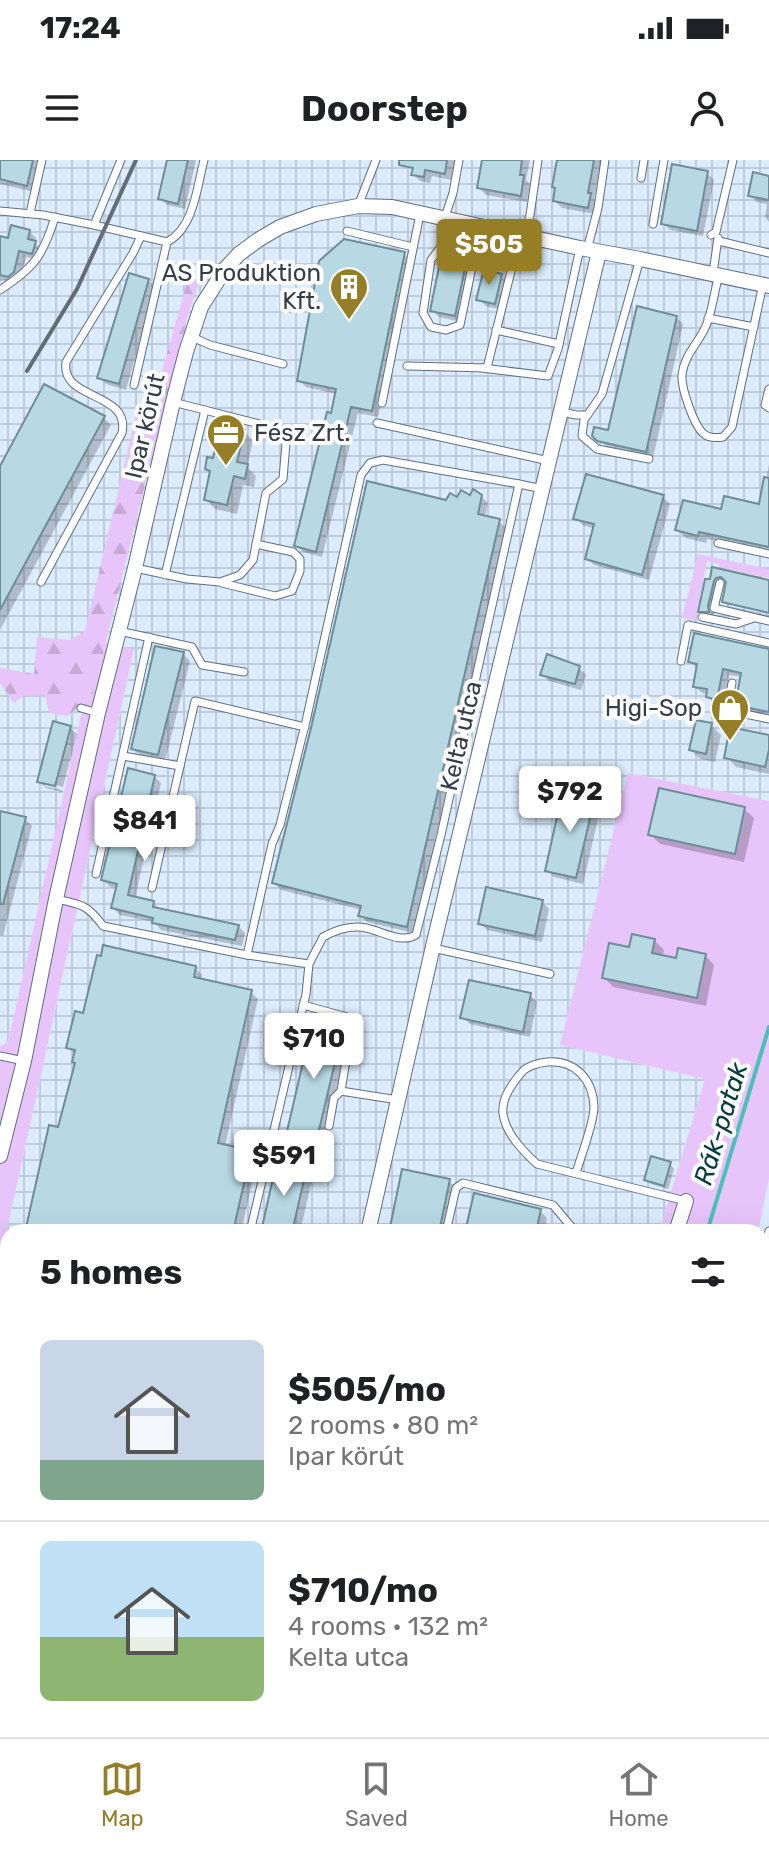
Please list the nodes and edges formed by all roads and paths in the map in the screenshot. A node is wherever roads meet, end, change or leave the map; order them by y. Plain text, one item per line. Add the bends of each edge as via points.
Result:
1 (42, 160) edge
2 (121, 160) edge
3 (204, 160) edge
4 (376, 160) edge
5 (459, 160) edge
6 (538, 160) edge
7 (605, 160) edge
8 (644, 160) edge
9 (664, 160) edge
10 (733, 160) edge
11 (641, 178) dead end
12 (358, 206) junction
13 (0, 211) edge
14 (30, 213) junction
15 (420, 214) junction
16 (55, 217) junction
17 (444, 220) junction
18 (653, 224) dead end
19 (94, 225) junction
20 (468, 225) junction
21 (347, 231) dead end
22 (141, 236) junction
23 (522, 236) junction
24 (716, 236) junction
25 (167, 242) junction
26 (413, 247) junction
27 (589, 250) junction
28 (463, 252) junction
29 (769, 253) edge
30 (640, 259) junction
31 (716, 274) junction
32 (766, 285) edge
33 (0, 290) edge
34 (708, 318) junction
35 (754, 327) junction
36 (496, 330) junction
37 (190, 336) junction
38 (559, 344) junction
39 (283, 364) dead end
40 (407, 366) dead end
41 (482, 367) junction
42 (134, 385) dead end
43 (769, 389) edge
44 (173, 402) junction
45 (382, 403) dead end
46 (769, 408) edge
47 (205, 410) junction
48 (561, 412) junction
49 (587, 415) junction
50 (377, 423) dead end
51 (649, 459) dead end
52 (549, 461) junction
53 (519, 484) junction
54 (543, 489) junction
55 (718, 543) dead end
56 (256, 544) junction
57 (769, 554) edge
58 (135, 568) junction
59 (165, 575) junction
60 (41, 582) dead end
61 (220, 582) junction
62 (720, 583) dead end
63 (702, 617) dead end
64 (757, 618) junction
65 (769, 621) edge
66 (119, 631) junction
67 (149, 637) junction
68 (769, 643) edge
69 (681, 661) dead end
70 (244, 672) dead end
71 (732, 683) dead end
72 (81, 708) dead end
73 (716, 708) dead end
74 (727, 710) junction
75 (98, 713) junction
76 (769, 719) edge
77 (305, 727) junction
78 (123, 756) junction
79 (180, 766) junction
80 (96, 874) dead end
81 (152, 888) dead end
82 (56, 899) junction
83 (433, 948) junction
84 (247, 955) junction
85 (309, 964) junction
86 (550, 974) dead end
87 (303, 1005) junction
88 (0, 1056) edge
89 (24, 1061) junction
90 (341, 1091) junction
91 (398, 1100) junction
92 (329, 1126) dead end
93 (0, 1156) edge
94 (576, 1173) junction
95 (686, 1201) joint
96 (252, 1224) edge
97 (370, 1224) edge
98 (448, 1224) edge
99 (569, 1224) edge
100 (679, 1224) edge

1 - 14 lane
2 - 19 lane
3 - 25 lane via 189,216 176,238
4 - 12 lane
5 - 17 lane
6 - 23 lane
7 - 27 lane
8 - 11 lane
9 - 18 lane
10 - 24 lane
12 - 15 street, Ipar körút
12 - 37 street, Ipar körút via 280,227 239,254 212,286
13 - 14 lane
14 - 16 lane
15 - 17 street, Ipar körút
15 - 26 lane
16 - 19 lane
16 - 33 lane via 36,261
17 - 20 street, Ipar körút
19 - 22 lane
20 - 23 street, Ipar körút
20 - 28 lane
21 - 26 lane
22 - 25 lane
22 - 60 lane via 66,362 66,377 116,408 124,426
23 - 27 street, Ipar körút
23 - 36 lane
24 - 29 lane
24 - 31 lane
25 - 42 lane
26 - 45 lane
27 - 30 street, Ipar körút
27 - 38 lane
27 - 48 street, Kelta utca
28 - 28 lane via 472,267 460,325 446,330 431,327 423,313 431,260 440,248
30 - 31 street, Ipar körút
30 - 49 lane via 602,394
31 - 32 street, Ipar körút
31 - 34 lane
32 - 35 lane
34 - 35 lane
34 - 35 lane via 682,377 699,427 715,438 732,427
36 - 38 lane
36 - 41 lane via 487,368
37 - 39 lane
37 - 44 street, Ipar körút
38 - 41 lane via 548,376
40 - 41 lane
43 - 46 lane
44 - 47 lane
44 - 58 street, Ipar körút
47 - 56 lane via 287,431 283,479 266,493
47 - 59 lane
48 - 49 lane
48 - 52 street, Kelta utca
49 - 51 lane via 582,436 597,449
50 - 52 lane
52 - 54 street, Kelta utca
53 - 54 lane
53 - 77 lane via 383,460 370,463 361,475
53 - 85 lane via 416,935 399,938 364,927 345,928 323,937
54 - 83 street, Kelta utca
55 - 57 lane
56 - 61 lane via 253,560 240,575
56 - 61 lane via 293,552 300,559 292,591 275,596
58 - 59 lane
58 - 66 street, Ipar körút
59 - 61 lane
62 - 64 lane via 714,608
63 - 64 lane via 736,624
64 - 65 lane
66 - 67 lane
66 - 75 street, Ipar körút
67 - 70 lane via 192,647 202,665
67 - 78 lane
68 - 69 lane via 688,625
71 - 74 lane
72 - 75 lane
73 - 74 lane
74 - 76 lane
75 - 82 street, Ipar körút
77 - 79 lane via 195,701
77 - 84 lane
78 - 79 lane
78 - 80 lane
79 - 81 lane
82 - 84 lane via 80,904 103,926
82 - 89 street, Ipar körút
83 - 86 lane
83 - 91 street, Kelta utca
84 - 85 lane
85 - 87 lane
87 - 90 lane via 347,1017 352,1025
87 - 96 lane
88 - 89 lane
89 - 93 street, Ipar körút
90 - 91 lane
90 - 92 lane via 334,1098
91 - 97 street, Kelta utca
94 - 94 lane via 537,1164 509,1130 502,1112 506,1095 526,1068 561,1062 575,1067 589,1083 593,1113
94 - 95 lane
95 - 100 street
98 - 99 lane via 456,1188 463,1183 553,1205

